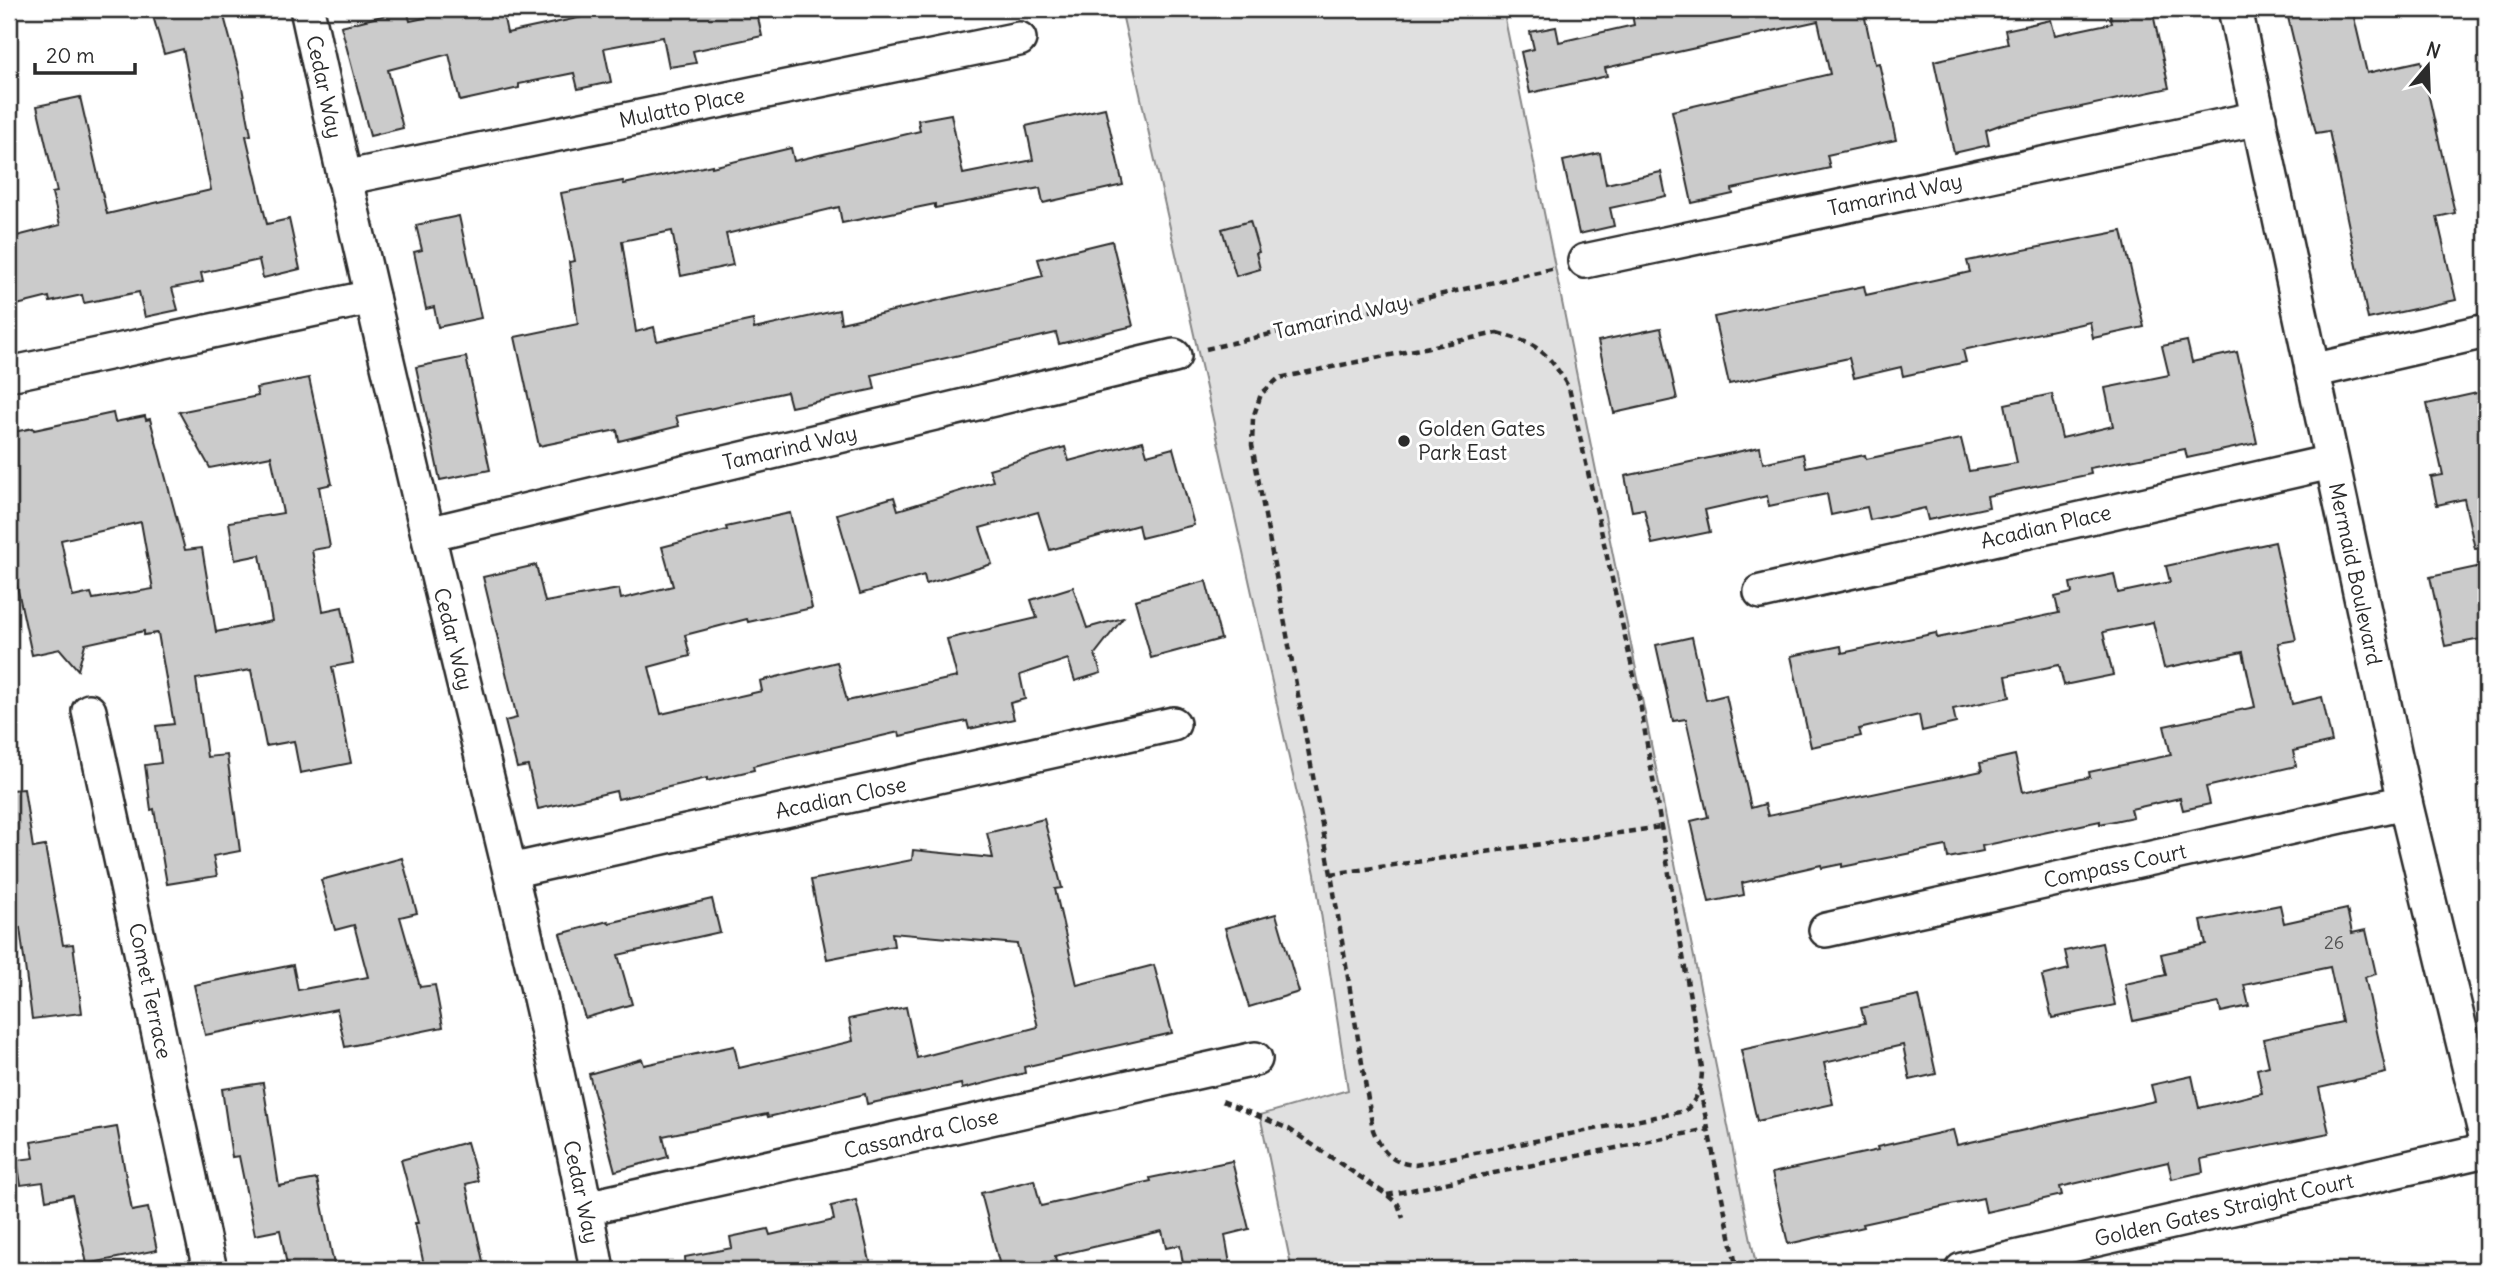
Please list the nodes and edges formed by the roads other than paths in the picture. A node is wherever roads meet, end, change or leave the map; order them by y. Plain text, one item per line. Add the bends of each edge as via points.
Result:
1 (307, 9) edge
2 (2235, 9) edge
3 (1020, 38) dead end
4 (2259, 118) junction
5 (344, 178) junction
6 (1585, 261) road end
7 (372, 297) junction
8 (2486, 331) edge
9 (1174, 356) road end
10 (2312, 371) junction
11 (9, 374) edge
12 (2331, 462) junction
13 (428, 534) junction
14 (1761, 592) dead end
15 (89, 711) dead end
16 (1173, 724) dead end
17 (2405, 802) junction
18 (510, 871) junction
19 (1826, 930) dead end
20 (1255, 1059) dead end
21 (2486, 1136) edge
22 (2486, 1150) edge
23 (586, 1208) junction
24 (210, 1270) edge
25 (597, 1270) edge
26 (1962, 1270) edge

1 - 5 street, Cedar Way
2 - 4 street, Mermaid Boulevard
3 - 5 street, Mulatto Place
4 - 6 street, Tamarind Way
4 - 10 street, Mermaid Boulevard
5 - 7 street, Cedar Way
7 - 11 street
7 - 13 street, Cedar Way
8 - 10 street
9 - 13 street, Tamarind Way
10 - 12 street, Mermaid Boulevard
12 - 14 street, Acadian Place
12 - 17 street, Mermaid Boulevard
13 - 18 street, Cedar Way
15 - 24 street, Comet Terrace
16 - 18 street, Acadian Close
17 - 19 street, Compass Court
17 - 21 street, Mermaid Boulevard
18 - 23 street, Cedar Way
20 - 23 street, Cassandra Close
22 - 26 street, Golden Gates Straight Court
23 - 25 street, Cedar Way

